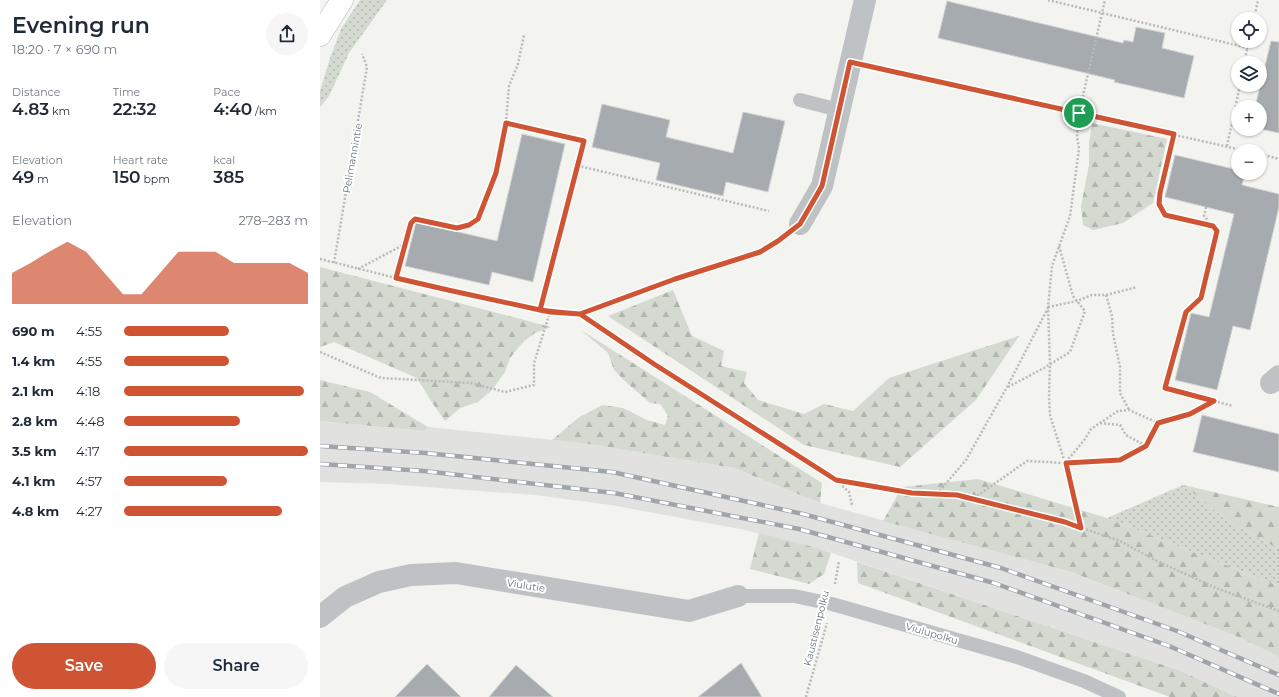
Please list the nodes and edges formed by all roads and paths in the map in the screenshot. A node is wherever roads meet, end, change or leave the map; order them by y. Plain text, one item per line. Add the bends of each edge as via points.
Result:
1 (342, 0) edge
2 (864, 0) edge
3 (1048, 0) edge
4 (1105, 0) edge
5 (1258, 0) edge
6 (1255, 12) edge
7 (1102, 13) junction
8 (320, 35) edge
9 (524, 35) dead end
10 (1231, 44) edge
11 (1248, 48) edge
12 (362, 54) dead end
13 (1246, 56) edge
14 (850, 62) junction
15 (1239, 92) edge
16 (800, 100) dead end
17 (839, 110) junction
18 (1079, 113) junction
19 (506, 123) junction
20 (1174, 134) junction
21 (1227, 146) junction
22 (1231, 147) edge
23 (1267, 156) edge
24 (1279, 159) edge
25 (579, 166) junction
26 (1206, 207) dead end
27 (769, 211) dead end
28 (800, 224) joint
29 (1213, 226) junction
30 (406, 243) junction
31 (411, 244) dead end
32 (1059, 246) junction
33 (320, 259) edge
34 (334, 263) junction
35 (358, 269) junction
36 (396, 278) junction
37 (1137, 287) dead end
38 (1106, 295) junction
39 (1077, 301) junction
40 (1048, 307) junction
41 (540, 310) junction
42 (550, 312) junction
43 (580, 314) junction
44 (320, 352) edge
45 (1050, 364) junction
46 (1007, 387) junction
47 (1214, 401) junction
48 (1233, 406) dead end
49 (1129, 410) junction
50 (1100, 423) junction
51 (1158, 423) junction
52 (1146, 446) junction
53 (1066, 463) junction
54 (836, 480) junction
55 (937, 494) junction
56 (974, 498) junction
57 (852, 504) dead end
58 (1081, 528) junction
59 (839, 561) dead end
60 (738, 596) joint
61 (832, 604) junction
62 (1279, 611) edge
63 (320, 617) edge
64 (806, 697) edge
65 (1119, 697) edge

1 - 8 street
2 - 14 street
3 - 7 path
4 - 7 path
5 - 6 path
7 - 10 path
7 - 18 path
9 - 19 path via 518,64 509,86
11 - 13 path
12 - 34 path, Pelimannintie via 367,67
14 - 17 street
14 - 18 path
15 - 21 path
16 - 17 lane
17 - 28 street via 822,186
18 - 20 path
18 - 32 path via 1079,149 1070,216
19 - 25 path via 584,141
19 - 30 path via 496,173 478,219 457,228 415,219 411,223
20 - 21 path
20 - 29 path via 1159,204 1165,215
21 - 22 path
23 - 24 path
25 - 27 path
25 - 41 path
26 - 29 path via 1204,216
28 - 43 path via 760,252 675,279
29 - 47 path via 1217,231 1201,298 1186,312 1165,388
30 - 31 path
30 - 35 path
30 - 36 path
32 - 39 path via 1073,296
32 - 40 path via 1052,266
33 - 34 path
34 - 35 path
35 - 36 path
36 - 41 path
37 - 38 path
38 - 39 path via 1092,294
38 - 49 path via 1120,367 1120,393
39 - 40 path
39 - 45 path via 1085,311 1070,352
40 - 45 path
40 - 46 path
41 - 42 path
42 - 43 path
42 - 44 path via 534,363 534,385 505,392 471,383 380,378
43 - 54 path
45 - 46 path
45 - 53 path via 1050,415
46 - 55 path via 966,460
47 - 48 path
47 - 51 path via 1190,414
49 - 50 path via 1118,411
49 - 51 path
50 - 52 path via 1120,425 1126,435
50 - 53 path via 1091,429
51 - 52 path
52 - 53 path via 1120,460
53 - 56 path via 1027,461
53 - 58 path
54 - 55 path via 912,493
54 - 57 path via 849,492
55 - 56 path
56 - 58 path
58 - 62 path via 1120,541 1216,588
59 - 61 path, Kaustisenpolku
60 - 61 lane, Viulupolku via 794,596
60 - 63 street, Viulutie via 688,611 456,573 411,575 379,582 352,594
61 - 64 path, Kaustisenpolku
61 - 65 lane, Viulupolku via 1017,657

